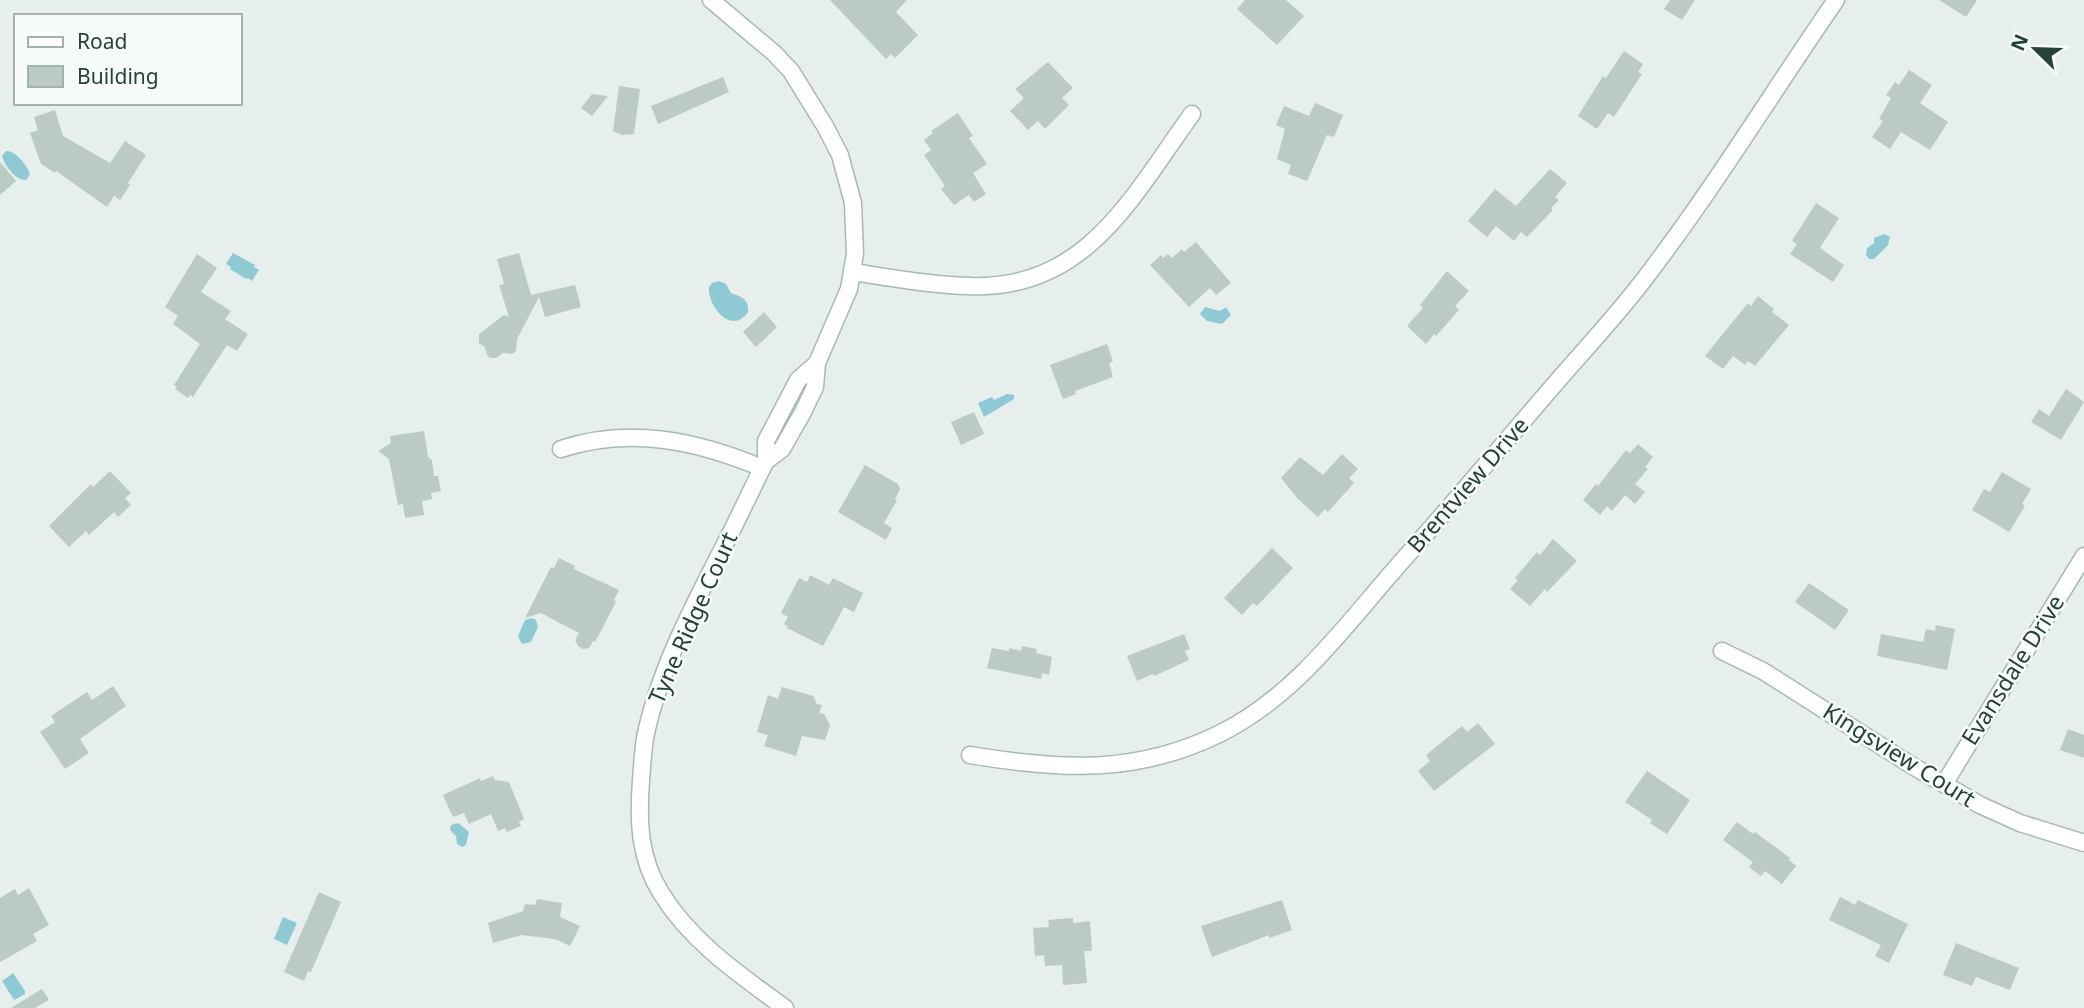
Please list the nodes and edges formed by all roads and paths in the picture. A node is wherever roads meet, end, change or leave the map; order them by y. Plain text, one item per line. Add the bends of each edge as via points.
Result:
1 (711, 0) edge
2 (1836, 0) edge
3 (1192, 114) dead end
4 (853, 272) junction
5 (561, 449) dead end
6 (764, 464) junction
7 (2084, 556) edge
8 (1722, 651) dead end
9 (970, 755) dead end
10 (1944, 784) junction
11 (2084, 843) edge
12 (785, 1008) edge

1 - 4 street, Tyne Ridge Court via 782,61 825,126 840,155 853,203
2 - 9 street, Brentview Drive via 1641,284 1348,623 1276,698 1213,737 1138,761 1072,768
3 - 4 street via 1111,223 1082,252 1051,271 1016,283 972,286
4 - 6 street, Tyne Ridge Court via 841,312 817,363 798,380 766,441
5 - 6 street via 598,439 648,437
6 - 12 street, Tyne Ridge Court via 663,676 645,741 639,826 642,848 661,894 727,965
7 - 10 street, Evansdale Drive
8 - 10 street, Kingsview Court via 1763,671
10 - 11 street, Kingsview Court via 1997,814

